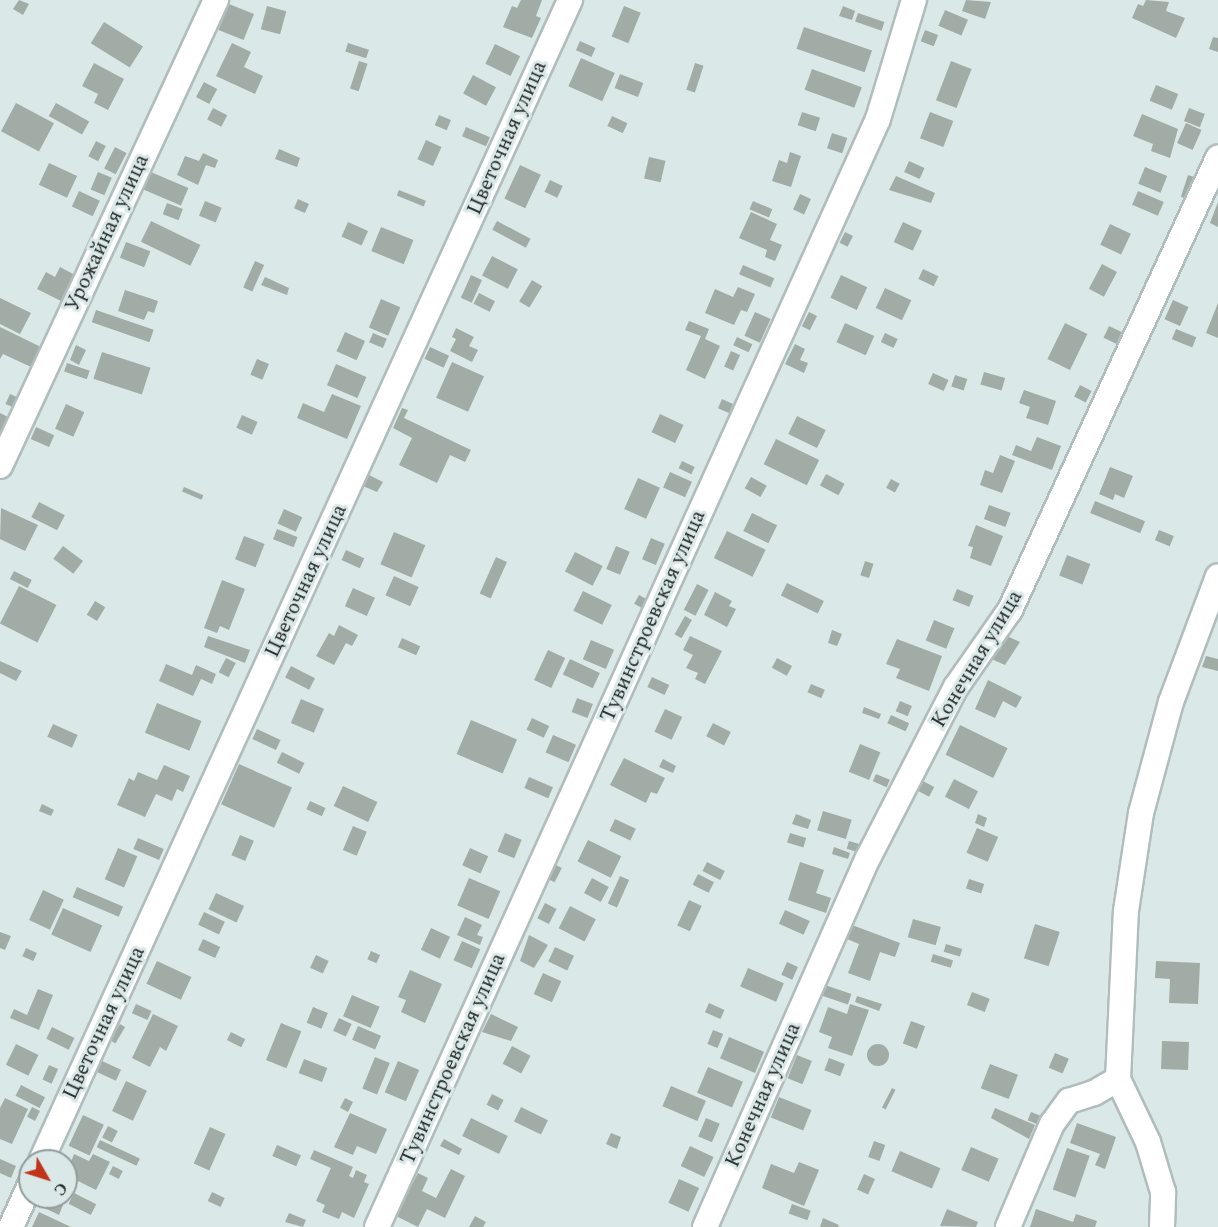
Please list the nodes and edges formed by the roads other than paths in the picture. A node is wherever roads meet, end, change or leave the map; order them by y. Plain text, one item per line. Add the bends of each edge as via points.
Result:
1 (216, 0) edge
2 (570, 0) edge
3 (914, 0) edge
4 (1218, 157) edge
5 (0, 466) edge
6 (1218, 576) edge
7 (1118, 1079) junction
8 (46, 1149) edge
9 (19, 1209) edge
10 (11, 1227) edge
11 (377, 1227) edge
12 (705, 1227) edge
13 (1008, 1227) edge
14 (1162, 1227) edge

1 - 5 street, Урожайная улица
2 - 8 street, Цветочная улица
3 - 11 street, Тувинстроевская улица via 878,119
4 - 12 street, Конечная улица via 1010,610 956,687 868,858
6 - 7 street via 1171,702 1142,813 1126,911
7 - 13 street via 1069,1101 1052,1124
7 - 14 street via 1148,1142 1163,1192
9 - 10 street

